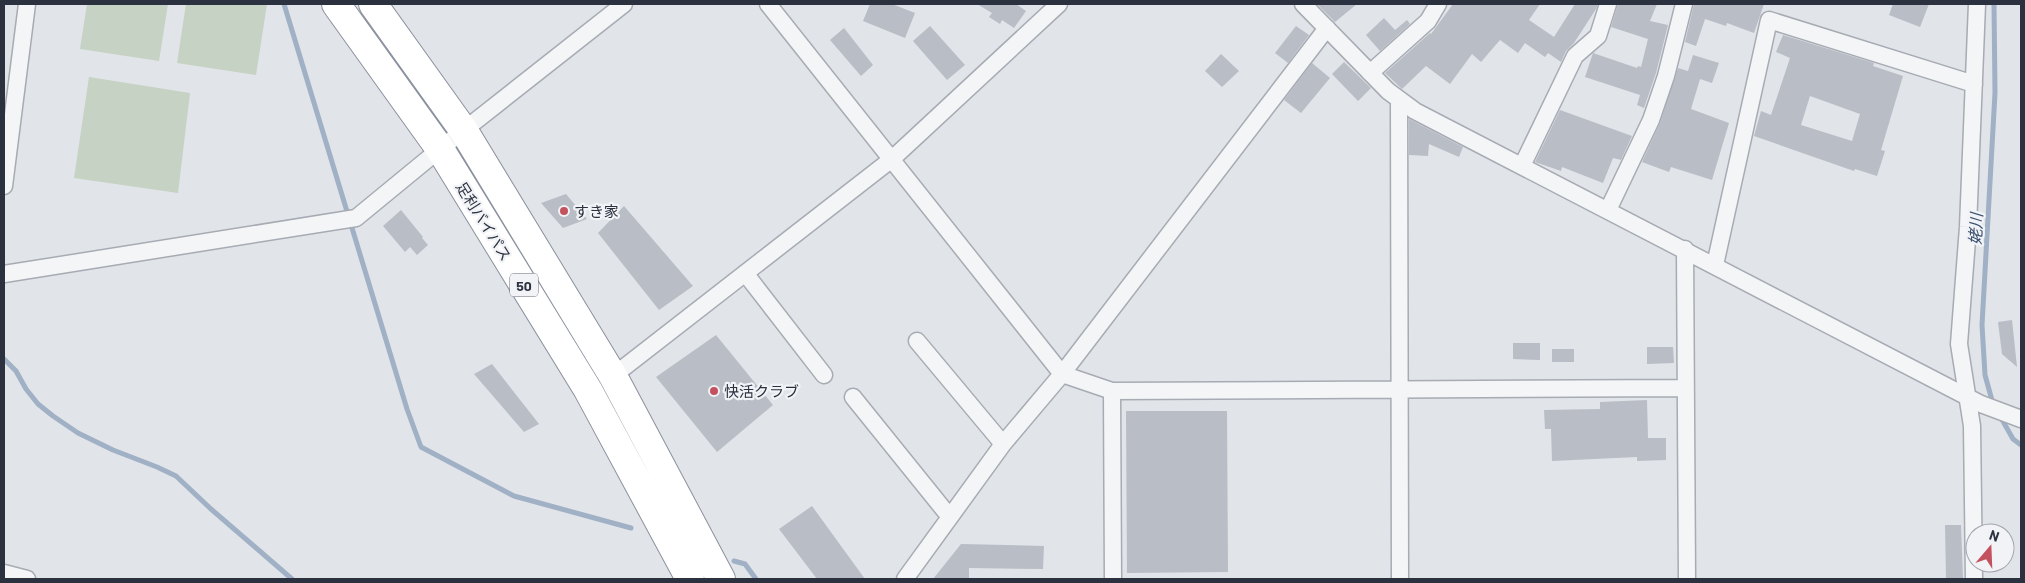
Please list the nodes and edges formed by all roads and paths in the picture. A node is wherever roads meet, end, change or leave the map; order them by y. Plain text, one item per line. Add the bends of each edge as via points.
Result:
1 (27, 4) edge
2 (336, 4) edge
3 (374, 4) edge
4 (624, 4) edge
5 (768, 4) edge
6 (1059, 4) edge
7 (1304, 4) edge
8 (1438, 4) edge
9 (1608, 4) edge
10 (1684, 4) edge
11 (1977, 4) edge
12 (1327, 28) junction
13 (1370, 73) junction
14 (1974, 84) junction
15 (1399, 99) junction
16 (464, 131) junction
17 (440, 149) junction
18 (892, 159) junction
19 (1522, 166) junction
20 (4, 186) edge
21 (1608, 210) junction
22 (1685, 250) junction
23 (1715, 265) junction
24 (745, 273) junction
25 (4, 274) edge
26 (917, 341) dead end
27 (1062, 374) junction
28 (824, 375) dead end
29 (613, 376) junction
30 (1684, 388) junction
31 (1398, 389) junction
32 (1112, 391) junction
33 (853, 397) dead end
34 (1975, 400) junction
35 (2021, 419) edge
36 (1003, 444) junction
37 (949, 516) junction
38 (4, 573) edge
39 (26, 579) edge
40 (690, 579) edge
41 (721, 579) edge
42 (905, 579) edge
43 (1113, 579) edge
44 (1400, 579) edge
45 (1687, 579) edge
46 (1974, 579) edge

1 - 20 street
2 - 17 highway, 足利バイパス / 50
3 - 16 highway, 足利バイパス / 50
4 - 16 street
5 - 18 street
6 - 18 street
7 - 12 street
8 - 13 street via 1428,21
9 - 19 street via 1598,36 1575,56
10 - 21 street via 1651,120
11 - 14 street
12 - 13 street
12 - 27 street
13 - 15 street
14 - 23 street via 1769,20
14 - 34 street via 1959,344
15 - 19 street
15 - 31 street
16 - 17 street
16 - 29 highway, 足利バイパス / 50
17 - 25 street via 350,220
17 - 40 highway, 足利バイパス / 50 via 588,390
18 - 24 street
18 - 27 street
19 - 21 street
21 - 22 street
22 - 23 street
22 - 30 street
23 - 34 street
24 - 28 street
24 - 29 street
26 - 36 street
27 - 32 street
27 - 36 street
29 - 41 highway, 足利バイパス / 50
30 - 31 street
30 - 45 street
31 - 32 street
31 - 44 street
32 - 43 street
33 - 37 street
34 - 35 street
34 - 46 street via 1972,426
36 - 37 street
37 - 42 street
38 - 39 street

